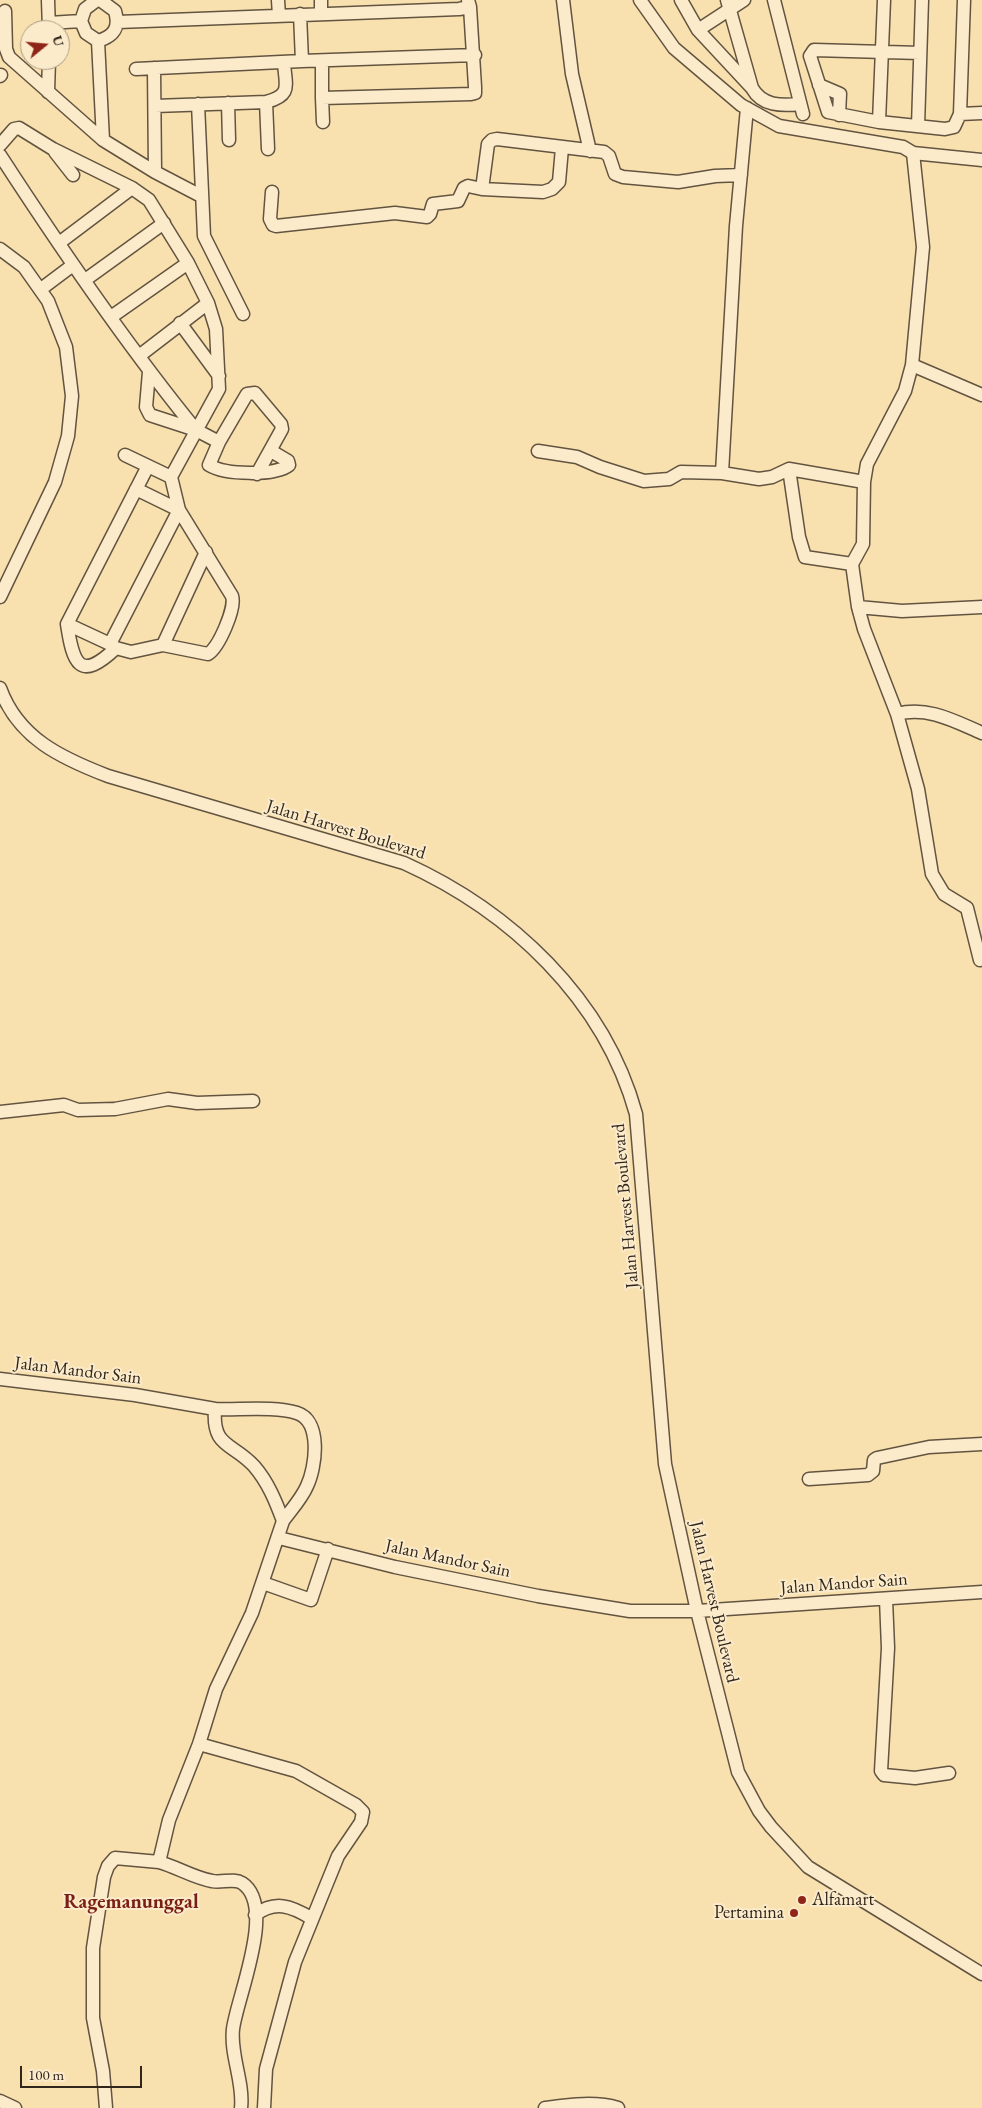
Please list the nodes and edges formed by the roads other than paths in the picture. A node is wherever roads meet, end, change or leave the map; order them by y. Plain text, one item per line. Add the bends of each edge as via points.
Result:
1 (48, 0) edge
2 (98, 0) edge
3 (278, 0) edge
4 (563, 0) edge
5 (640, 0) edge
6 (681, 0) edge
7 (744, 0) edge
8 (774, 0) edge
9 (884, 0) edge
10 (922, 0) edge
11 (964, 0) edge
12 (469, 4) edge
13 (729, 4) edge
14 (368, 5) edge
15 (321, 6) edge
16 (5, 10) dead end
17 (300, 14) junction
18 (279, 16) junction
19 (49, 20) edge
20 (81, 21) junction
21 (118, 22) junction
22 (70, 23) edge
23 (698, 30) junction
24 (98, 41) junction
25 (882, 51) junction
26 (920, 53) junction
27 (475, 55) junction
28 (302, 61) junction
29 (322, 61) junction
30 (284, 62) junction
31 (154, 68) junction
32 (136, 69) dead end
33 (49, 70) edge
34 (819, 86) junction
35 (752, 88) junction
36 (48, 92) junction
37 (322, 98) junction
38 (266, 102) junction
39 (228, 103) junction
40 (198, 104) junction
41 (155, 106) junction
42 (747, 108) junction
43 (982, 113) edge
44 (102, 114) junction
45 (960, 114) junction
46 (839, 116) junction
47 (80, 121) junction
48 (323, 122) dead end
49 (880, 122) junction
50 (918, 126) junction
51 (103, 140) junction
52 (230, 140) dead end
53 (0, 145) edge
54 (268, 148) dead end
55 (562, 148) junction
56 (53, 149) junction
57 (590, 151) junction
58 (913, 153) junction
59 (0, 155) edge
60 (982, 160) edge
61 (87, 165) junction
62 (155, 172) junction
63 (741, 175) junction
64 (132, 188) junction
65 (482, 189) junction
66 (272, 192) dead end
67 (201, 196) junction
68 (164, 223) junction
69 (59, 243) junction
70 (0, 248) edge
71 (188, 263) junction
72 (72, 265) junction
73 (85, 280) junction
74 (42, 289) junction
75 (208, 303) junction
76 (243, 314) dead end
77 (111, 317) junction
78 (180, 323) junction
79 (139, 356) junction
80 (912, 365) junction
81 (149, 372) junction
82 (220, 376) junction
83 (982, 395) edge
84 (208, 436) junction
85 (271, 451) junction
86 (538, 451) dead end
87 (125, 455) dead end
88 (148, 466) junction
89 (789, 469) junction
90 (722, 473) junction
91 (257, 474) junction
92 (171, 477) junction
93 (864, 482) junction
94 (136, 488) junction
95 (179, 510) junction
96 (206, 552) junction
97 (852, 564) junction
98 (0, 597) edge
99 (858, 607) junction
100 (982, 607) edge
101 (66, 624) junction
102 (163, 645) junction
103 (113, 646) junction
104 (0, 688) edge
105 (897, 714) junction
106 (982, 733) edge
107 (977, 930) edge
108 (980, 960) dead end
109 (253, 1101) dead end
110 (0, 1112) edge
111 (0, 1379) edge
112 (215, 1409) junction
113 (982, 1444) edge
114 (809, 1479) dead end
115 (284, 1522) junction
116 (279, 1538) junction
117 (328, 1549) junction
118 (263, 1583) junction
119 (982, 1592) edge
120 (886, 1599) junction
121 (697, 1612) junction
122 (199, 1744) junction
123 (949, 1773) dead end
124 (159, 1862) junction
125 (255, 1914) junction
126 (311, 1918) junction
127 (982, 1974) edge
128 (0, 2101) edge
129 (15, 2108) edge
130 (106, 2108) edge
131 (242, 2108) edge
132 (264, 2108) edge
133 (545, 2108) edge
134 (618, 2108) edge

1 - 19 street
2 - 20 street via 85,9
2 - 21 street via 115,11
3 - 18 street
4 - 57 street via 572,74
5 - 42 street via 674,48 715,85
6 - 23 street
7 - 13 street
8 - 35 street via 801,109 763,101
9 - 25 street
10 - 26 street
11 - 45 street
12 - 14 street
12 - 27 street
13 - 23 street
13 - 35 street
14 - 15 street
15 - 17 street
16 - 36 street via 8,57
17 - 18 street
17 - 28 street
18 - 21 street
20 - 22 street
20 - 24 street via 86,33
21 - 24 street via 115,31
23 - 35 street
24 - 44 street
25 - 26 street
25 - 34 street via 812,51 810,56
25 - 49 street
26 - 50 street
27 - 29 street
27 - 37 street via 475,90 471,94
28 - 29 street
28 - 30 street
29 - 37 street
30 - 31 street
30 - 38 street via 285,91 282,97
31 - 32 street
31 - 41 street
33 - 36 street
34 - 46 street via 827,110
34 - 46 street via 840,94
36 - 47 street
37 - 48 street
38 - 39 street
38 - 54 street
39 - 40 street
39 - 52 street
40 - 41 street
40 - 67 street
41 - 62 street
42 - 58 street via 779,126 903,147
42 - 63 street
43 - 45 street
44 - 47 street
44 - 51 street
45 - 50 street via 956,125 950,129
46 - 49 street
47 - 51 street
49 - 50 street
51 - 62 street
53 - 56 street via 16,128
55 - 57 street
55 - 65 street via 559,182 552,189 543,192
55 - 65 street via 492,140 488,144
56 - 61 street
56 - 61 street via 68,179
57 - 63 street via 607,153 612,170 623,177 678,182
58 - 60 street
58 - 80 street via 923,247
59 - 69 street
61 - 64 street
62 - 67 street
63 - 90 street
64 - 68 street via 148,200
64 - 69 street
65 - 66 street via 464,188 458,201 433,204 427,217 395,213 276,226 270,219
67 - 76 street via 207,245
68 - 71 street
68 - 73 street
69 - 72 street
70 - 74 street via 24,267
71 - 75 street
71 - 77 street
72 - 73 street
72 - 74 street
73 - 77 street
74 - 98 street via 66,347 72,396 68,436 55,482
75 - 78 street
75 - 82 street via 216,329
77 - 79 street
78 - 79 street
78 - 82 street
79 - 81 street
80 - 83 street
80 - 93 street via 905,391 868,464
81 - 84 street
81 - 84 street via 150,415
82 - 84 street
84 - 85 street via 245,395 251,393 282,426
84 - 91 street via 209,465
84 - 92 street
85 - 91 street
85 - 91 street via 288,460 289,465
86 - 90 street via 577,457 644,480 669,479 681,472
87 - 88 street
88 - 92 street
88 - 94 street
89 - 90 street via 759,479
89 - 93 street
89 - 97 street via 805,557
92 - 95 street
93 - 97 street via 862,544
94 - 95 street
94 - 101 street
95 - 96 street
95 - 103 street
96 - 102 street
96 - 102 street via 232,596 234,607 215,647 208,654
97 - 99 street
99 - 100 street via 902,611
99 - 105 street
101 - 103 street
101 - 103 street via 75,661 80,666 87,667 104,659
102 - 103 street via 131,652
104 - 121 street, Jalan Harvest Boulevard via 13,715 26,732 72,762 108,776 404,862 438,878 522,938 571,988 607,1041 626,1082 636,1114 665,1464
105 - 106 street via 934,713
105 - 107 street via 918,790 932,874 944,894 968,908
107 - 108 street
109 - 110 street via 197,1103 168,1099 115,1109 78,1110 64,1105
111 - 112 street, Jalan Mandor Sain via 135,1395
112 - 115 street via 216,1432 222,1442 253,1466 274,1497
112 - 115 street, Jalan Mandor Sain via 295,1412 309,1421 315,1449 308,1485
113 - 114 street via 912,1450 877,1458 873,1471 868,1475
115 - 116 street
116 - 117 street, Jalan Mandor Sain
116 - 118 street
117 - 118 street via 312,1600
117 - 121 street, Jalan Mandor Sain via 395,1568 565,1600 630,1611
118 - 122 street via 216,1690
119 - 120 street, Jalan Mandor Sain
120 - 121 street, Jalan Mandor Sain
120 - 123 street via 888,1657 881,1771 884,1776 897,1778
121 - 127 street, Jalan Harvest Boulevard via 738,1772 770,1827 808,1866
122 - 124 street via 169,1820
122 - 126 street via 296,1771 360,1808 361,1822 338,1856
124 - 125 street via 213,1882 238,1881 250,1892
124 - 130 street via 115,1858 104,1877 93,1948 92,2018
125 - 126 street via 268,1907 284,1906
125 - 131 street via 254,1949 233,2029
126 - 132 street via 294,1962 266,2068
128 - 129 street
133 - 134 street via 606,2105

